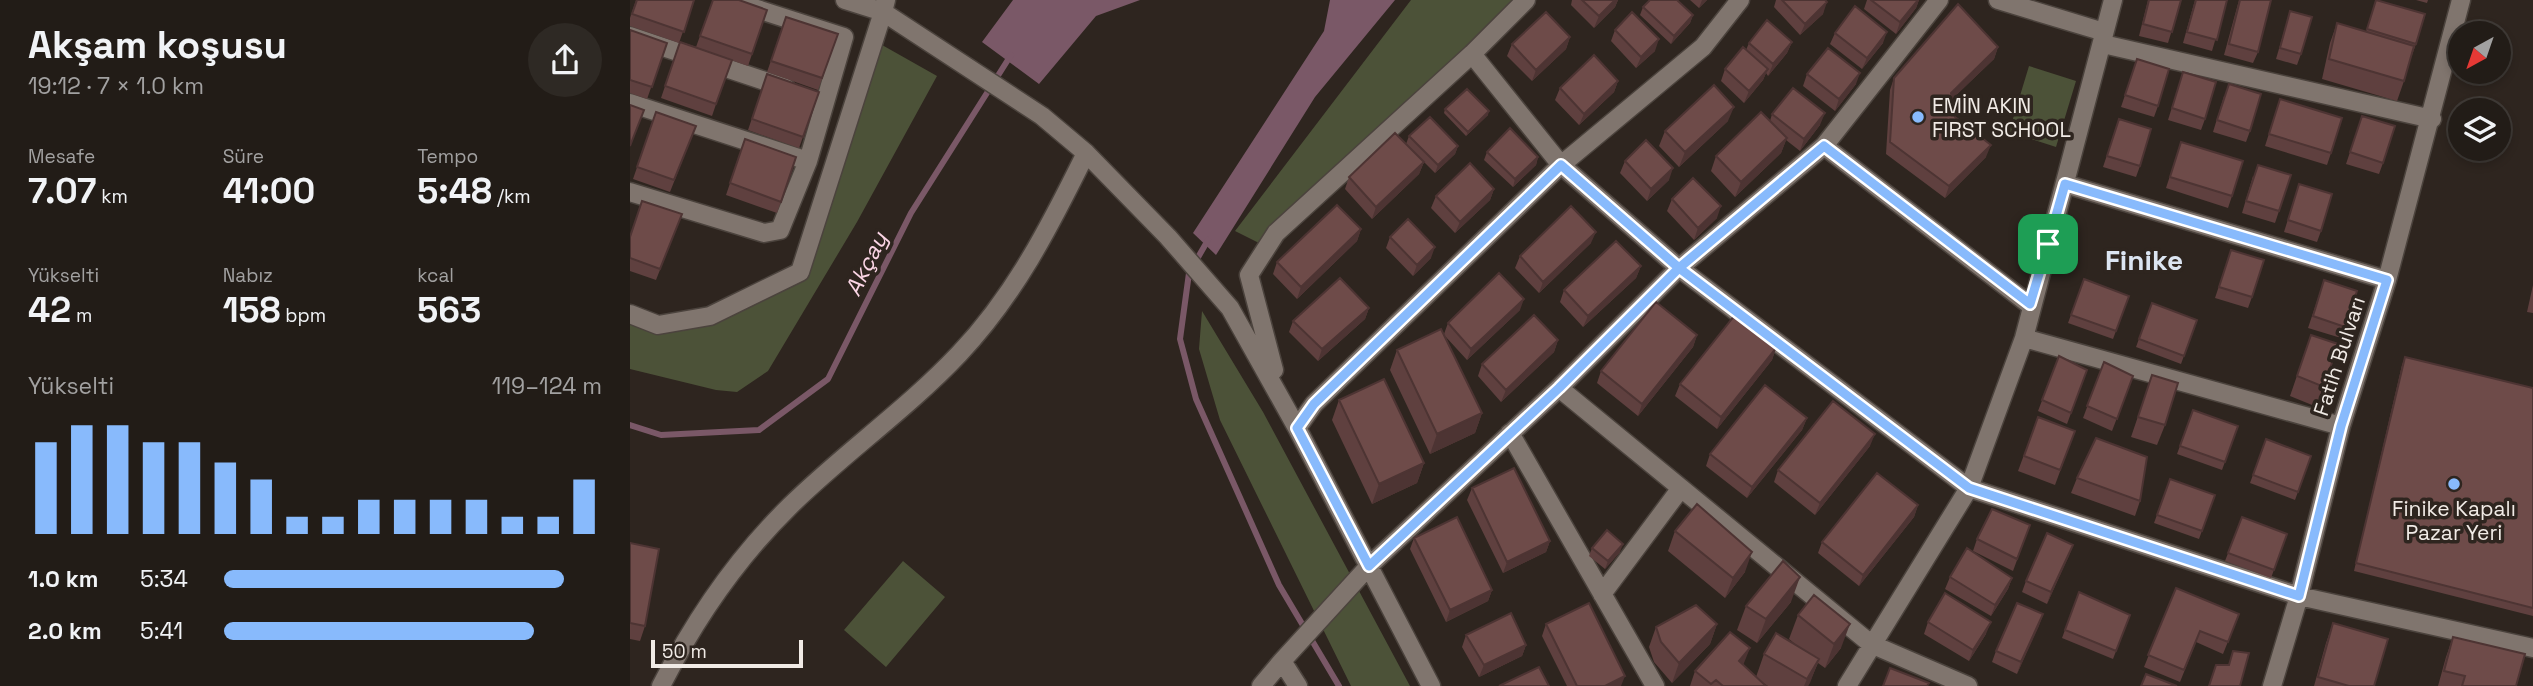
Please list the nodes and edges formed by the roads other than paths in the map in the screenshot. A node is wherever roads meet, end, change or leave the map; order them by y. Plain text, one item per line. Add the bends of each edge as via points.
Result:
1 (729, 0) edge
2 (845, 0) edge
3 (1526, 0) edge
4 (1740, 0) edge
5 (1939, 0) edge
6 (1998, 0) edge
7 (2113, 0) edge
8 (2461, 0) edge
9 (885, 6) edge
10 (630, 36) edge
11 (2103, 38) junction
12 (1472, 54) junction
13 (815, 97) junction
14 (630, 103) edge
15 (2432, 119) junction
16 (1824, 146) junction
17 (1086, 153) junction
18 (808, 161) junction
19 (1561, 165) junction
20 (2065, 184) junction
21 (630, 192) edge
22 (1679, 268) junction
23 (2387, 280) junction
24 (2030, 304) junction
25 (630, 314) edge
26 (2024, 338) junction
27 (1559, 388) junction
28 (2341, 426) junction
29 (1297, 428) junction
30 (1510, 433) junction
31 (1681, 488) junction
32 (1969, 488) junction
33 (1369, 566) junction
34 (1602, 594) junction
35 (2299, 596) junction
36 (1871, 644) junction
37 (2533, 648) edge
38 (1282, 661) junction
39 (661, 686) edge
40 (1261, 686) edge
41 (1298, 686) edge
42 (1431, 686) edge
43 (1655, 686) edge
44 (1847, 686) edge
45 (1968, 686) edge
46 (2273, 686) edge

1 - 13 street via 845,37
2 - 9 street
3 - 12 street
4 - 19 street via 1703,47
5 - 16 street
6 - 11 street
7 - 11 street
8 - 15 street, Fatih Bulvarı
9 - 17 street via 1042,116
9 - 25 street via 800,272 710,316 659,325
10 - 13 street
11 - 15 street
11 - 20 street
12 - 19 street
12 - 29 street via 1276,233 1249,275 1269,356
13 - 18 street
14 - 18 street
15 - 23 street, Fatih Bulvarı
16 - 22 street
16 - 24 street
17 - 29 street via 1230,307
17 - 39 street via 1030,262 985,324 936,377 759,538 718,593
18 - 21 street via 780,230 764,233
19 - 22 street
19 - 29 street via 1314,404
20 - 23 street
20 - 24 street
22 - 27 street
22 - 32 street
23 - 28 street, Fatih Bulvarı
24 - 26 street
26 - 28 street
26 - 32 street
27 - 30 street
27 - 31 street
28 - 35 street, Fatih Bulvarı
29 - 33 street
30 - 33 street
30 - 34 street
31 - 34 street
31 - 36 street
32 - 35 street
32 - 36 street
33 - 38 street
33 - 42 street
34 - 43 street
35 - 37 street
35 - 46 street, Fatih Bulvarı
36 - 44 street
36 - 45 street
38 - 40 street
38 - 41 street

